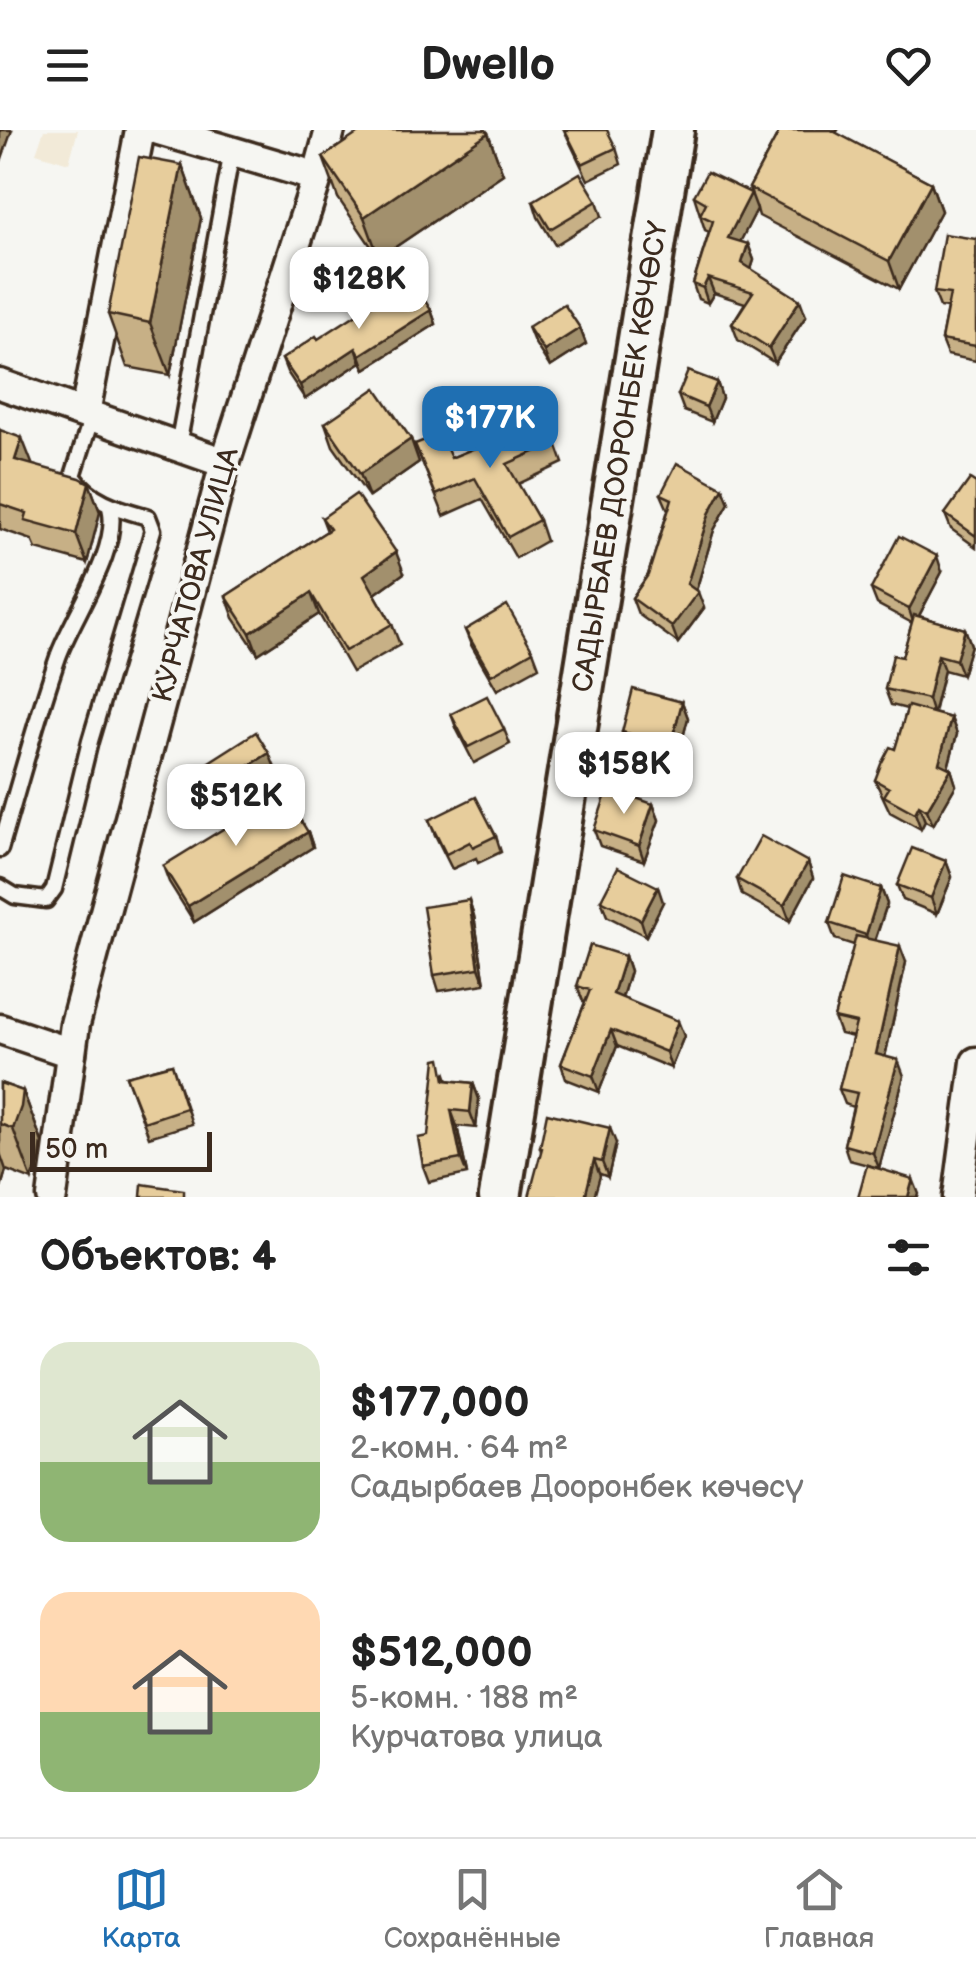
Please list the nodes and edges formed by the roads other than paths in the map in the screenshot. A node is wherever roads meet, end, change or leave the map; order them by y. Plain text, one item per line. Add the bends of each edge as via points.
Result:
1 (140, 130) edge
2 (159, 130) edge
3 (330, 130) edge
4 (673, 130) edge
5 (232, 152) junction
6 (316, 178) junction
7 (0, 384) edge
8 (88, 415) junction
9 (178, 446) junction
10 (224, 463) junction
11 (110, 507) junction
12 (0, 849) edge
13 (0, 887) edge
14 (0, 1029) edge
15 (71, 1053) junction
16 (976, 1062) edge
17 (52, 1197) edge
18 (500, 1197) edge
19 (958, 1197) edge

1 - 8 street
2 - 5 street
3 - 6 street, КУРЧАТОВА УЛИЦА
4 - 18 main road, САДЫРБАЕВ ДООРОНБЕК КӨЧӨСҮ
5 - 6 street
5 - 9 lane
6 - 10 street, КУРЧАТОВА УЛИЦА
7 - 8 street
8 - 9 street
8 - 11 lane via 74,476
9 - 10 street
10 - 15 street, КУРЧАТОВА УЛИЦА
11 - 12 lane via 107,547 59,653
11 - 13 lane via 148,517 154,530 90,741 54,889 46,900
14 - 15 street
15 - 17 street, КУРЧАТОВА УЛИЦА
16 - 19 street

